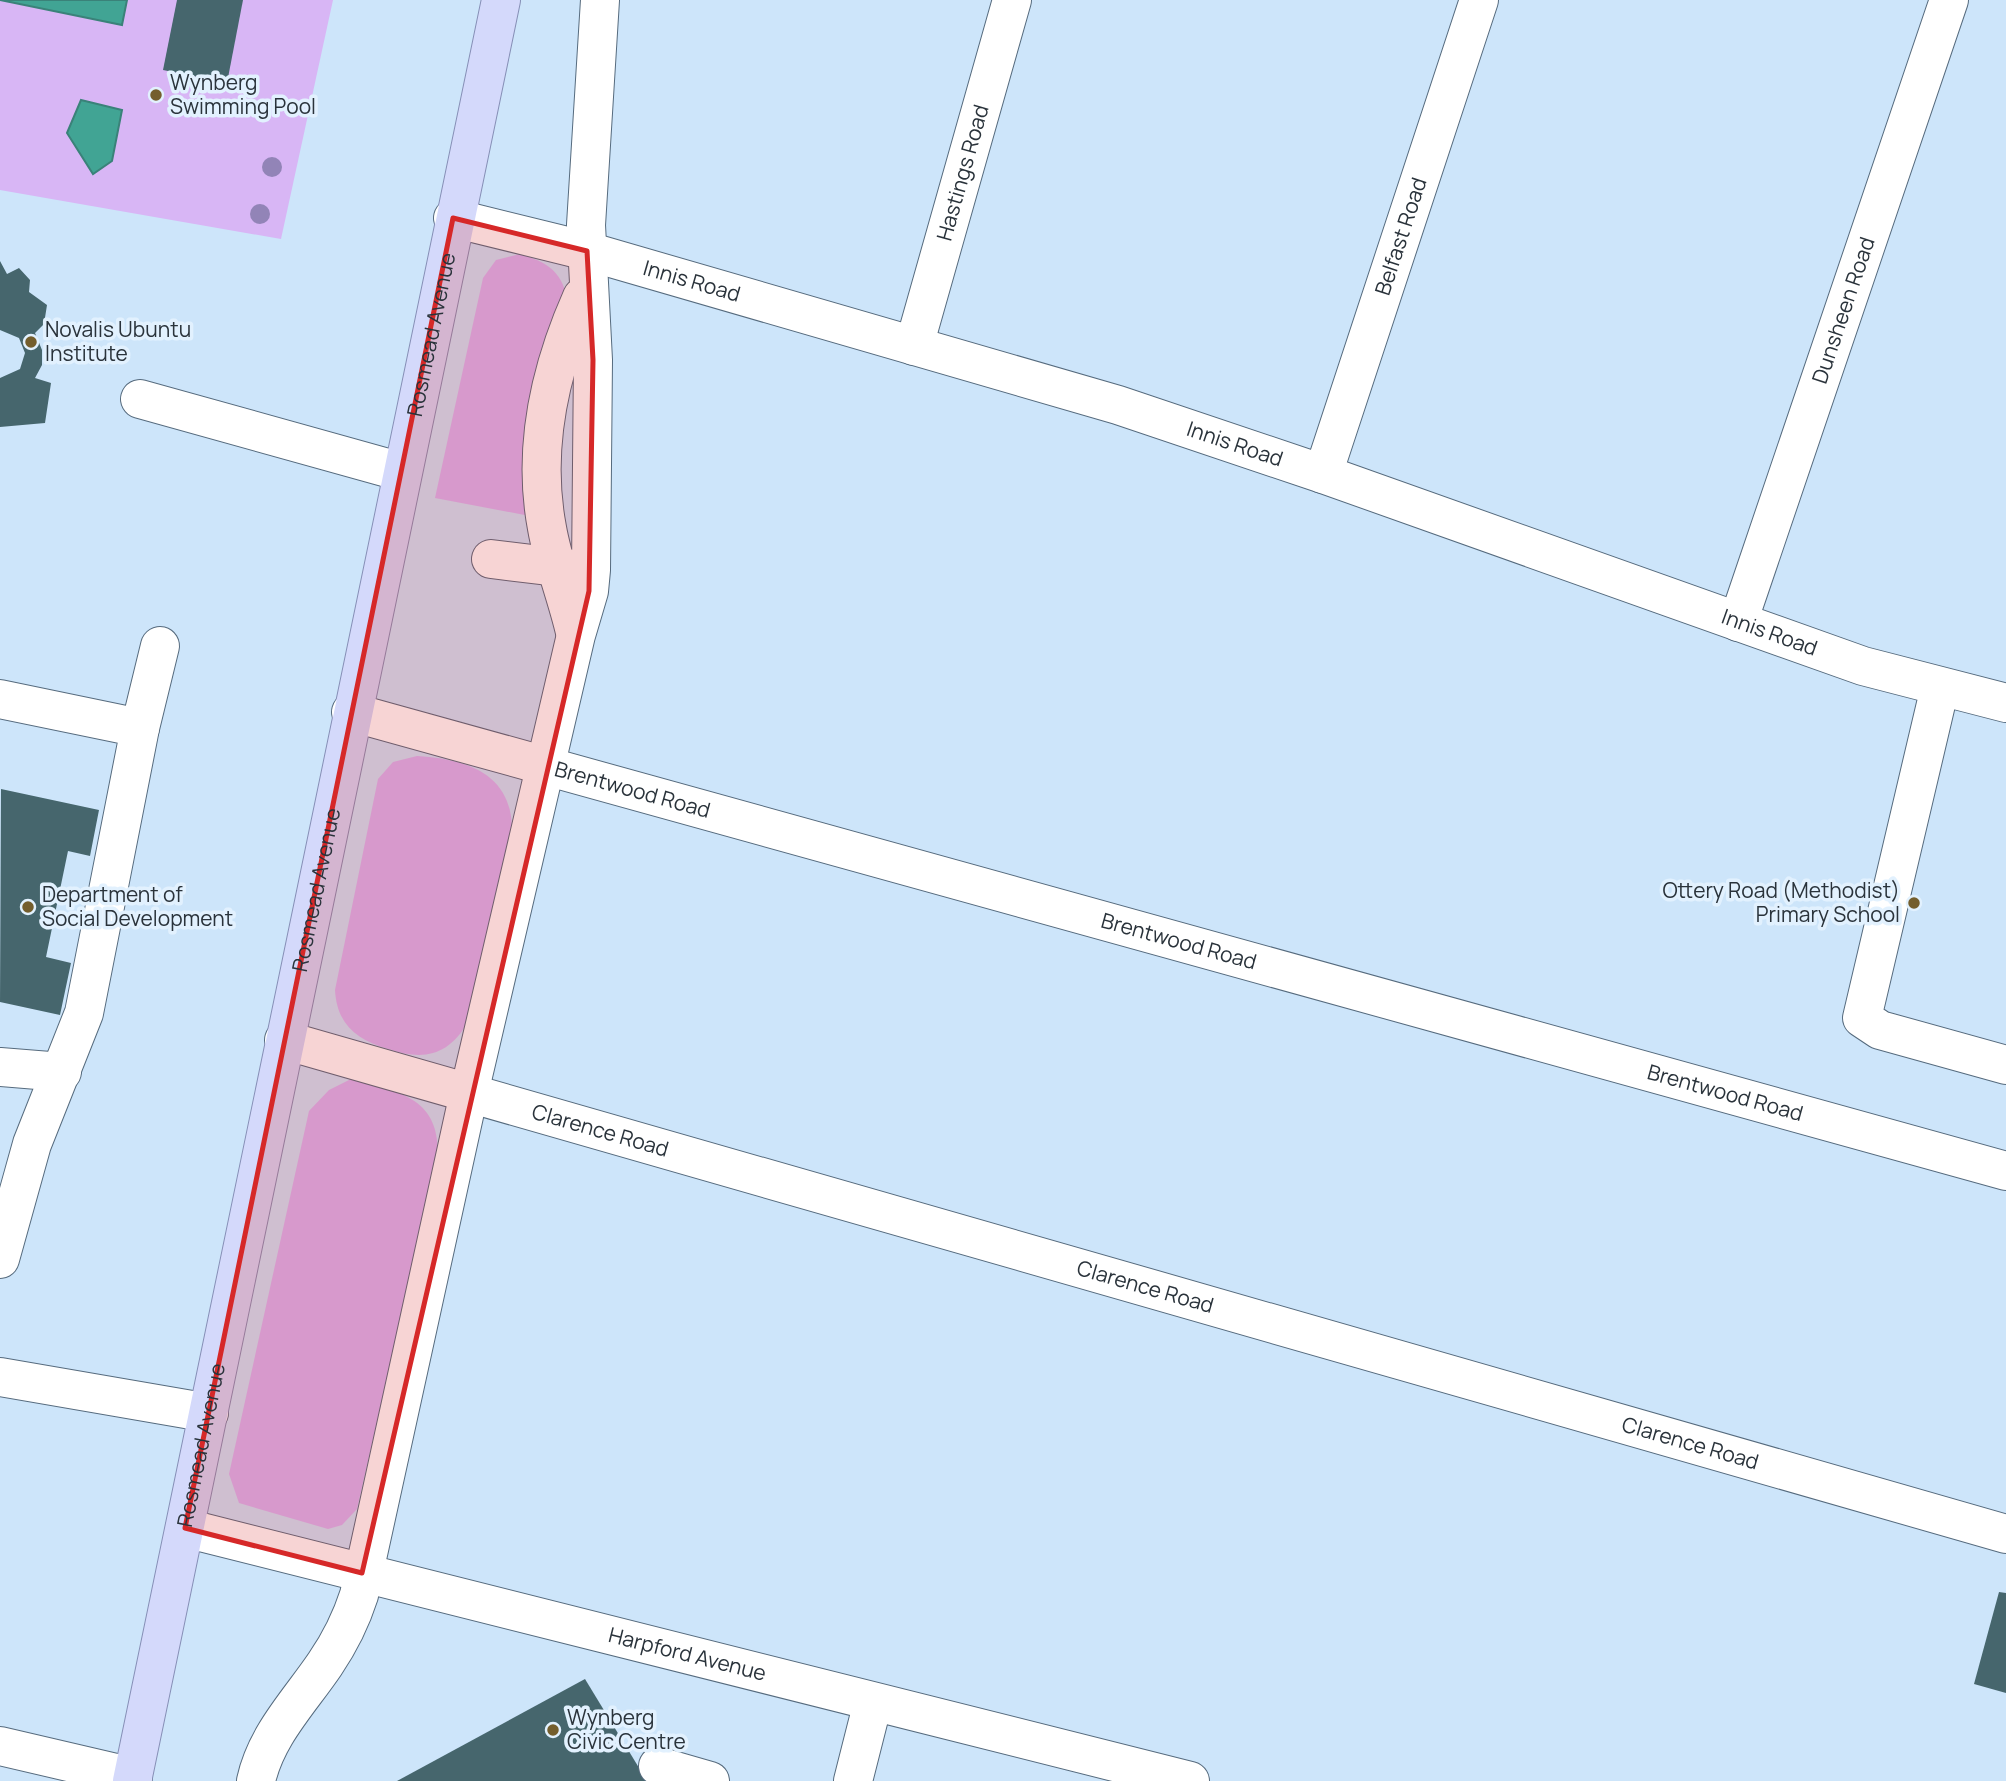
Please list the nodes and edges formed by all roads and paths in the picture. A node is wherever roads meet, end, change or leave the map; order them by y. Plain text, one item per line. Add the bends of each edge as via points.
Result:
1 (501, 0) edge
2 (600, 0) edge
3 (1012, 0) edge
4 (1479, 0) edge
5 (1948, 0) edge
6 (453, 218) junction
7 (588, 267) junction
8 (914, 346) junction
9 (140, 399) dead end
10 (402, 472) junction
11 (1323, 474) junction
12 (491, 559) dead end
13 (575, 570) junction
14 (1738, 622) junction
15 (160, 646) dead end
16 (1940, 687) junction
17 (0, 699) edge
18 (2006, 703) edge
19 (351, 712) junction
20 (140, 728) junction
21 (545, 766) junction
22 (284, 1040) junction
23 (2006, 1065) edge
24 (0, 1067) edge
25 (61, 1072) junction
26 (470, 1093) junction
27 (2006, 1171) edge
28 (0, 1259) edge
29 (0, 1377) edge
30 (209, 1413) junction
31 (185, 1528) junction
32 (2006, 1534) edge
33 (362, 1573) junction
34 (873, 1702) junction
35 (0, 1745) edge
36 (658, 1766) dead end
37 (133, 1779) edge
38 (256, 1781) edge
39 (710, 1781) edge
40 (853, 1781) edge
41 (1190, 1781) edge

1 - 6 main road, Rosmead Avenue
2 - 7 street via 586,225
3 - 8 street, Hastings Road
4 - 11 street, Belfast Road
5 - 14 street, Dunsheen Road
6 - 7 street, Innis Road
6 - 10 main road, Rosmead Avenue
7 - 8 street, Innis Road
7 - 13 street via 593,360
7 - 13 street via 547,396 542,436 541,484 547,528
8 - 11 street, Innis Road via 1118,405
9 - 10 street
10 - 19 main road, Rosmead Avenue
11 - 14 street, Innis Road
12 - 13 street
13 - 21 street via 576,635
14 - 16 street, Innis Road via 1863,666
15 - 20 street
16 - 18 street, Innis Road
16 - 23 street via 1863,1018 1880,1030
17 - 20 street
19 - 21 street, Brentwood Road
19 - 22 main road, Rosmead Avenue
20 - 25 street via 83,1013
21 - 26 street
21 - 27 street, Brentwood Road
22 - 26 street, Clarence Road
22 - 30 main road, Rosmead Avenue
24 - 25 street
25 - 28 street via 32,1144
26 - 32 street, Clarence Road
26 - 33 street
29 - 30 street
30 - 31 main road, Rosmead Avenue
31 - 33 street, Harpford Avenue
31 - 37 main road, Rosmead Avenue
33 - 34 street, Harpford Avenue
33 - 38 street via 350,1622 287,1713
34 - 40 street
34 - 41 street, Harpford Avenue
35 - 37 street
36 - 39 street

